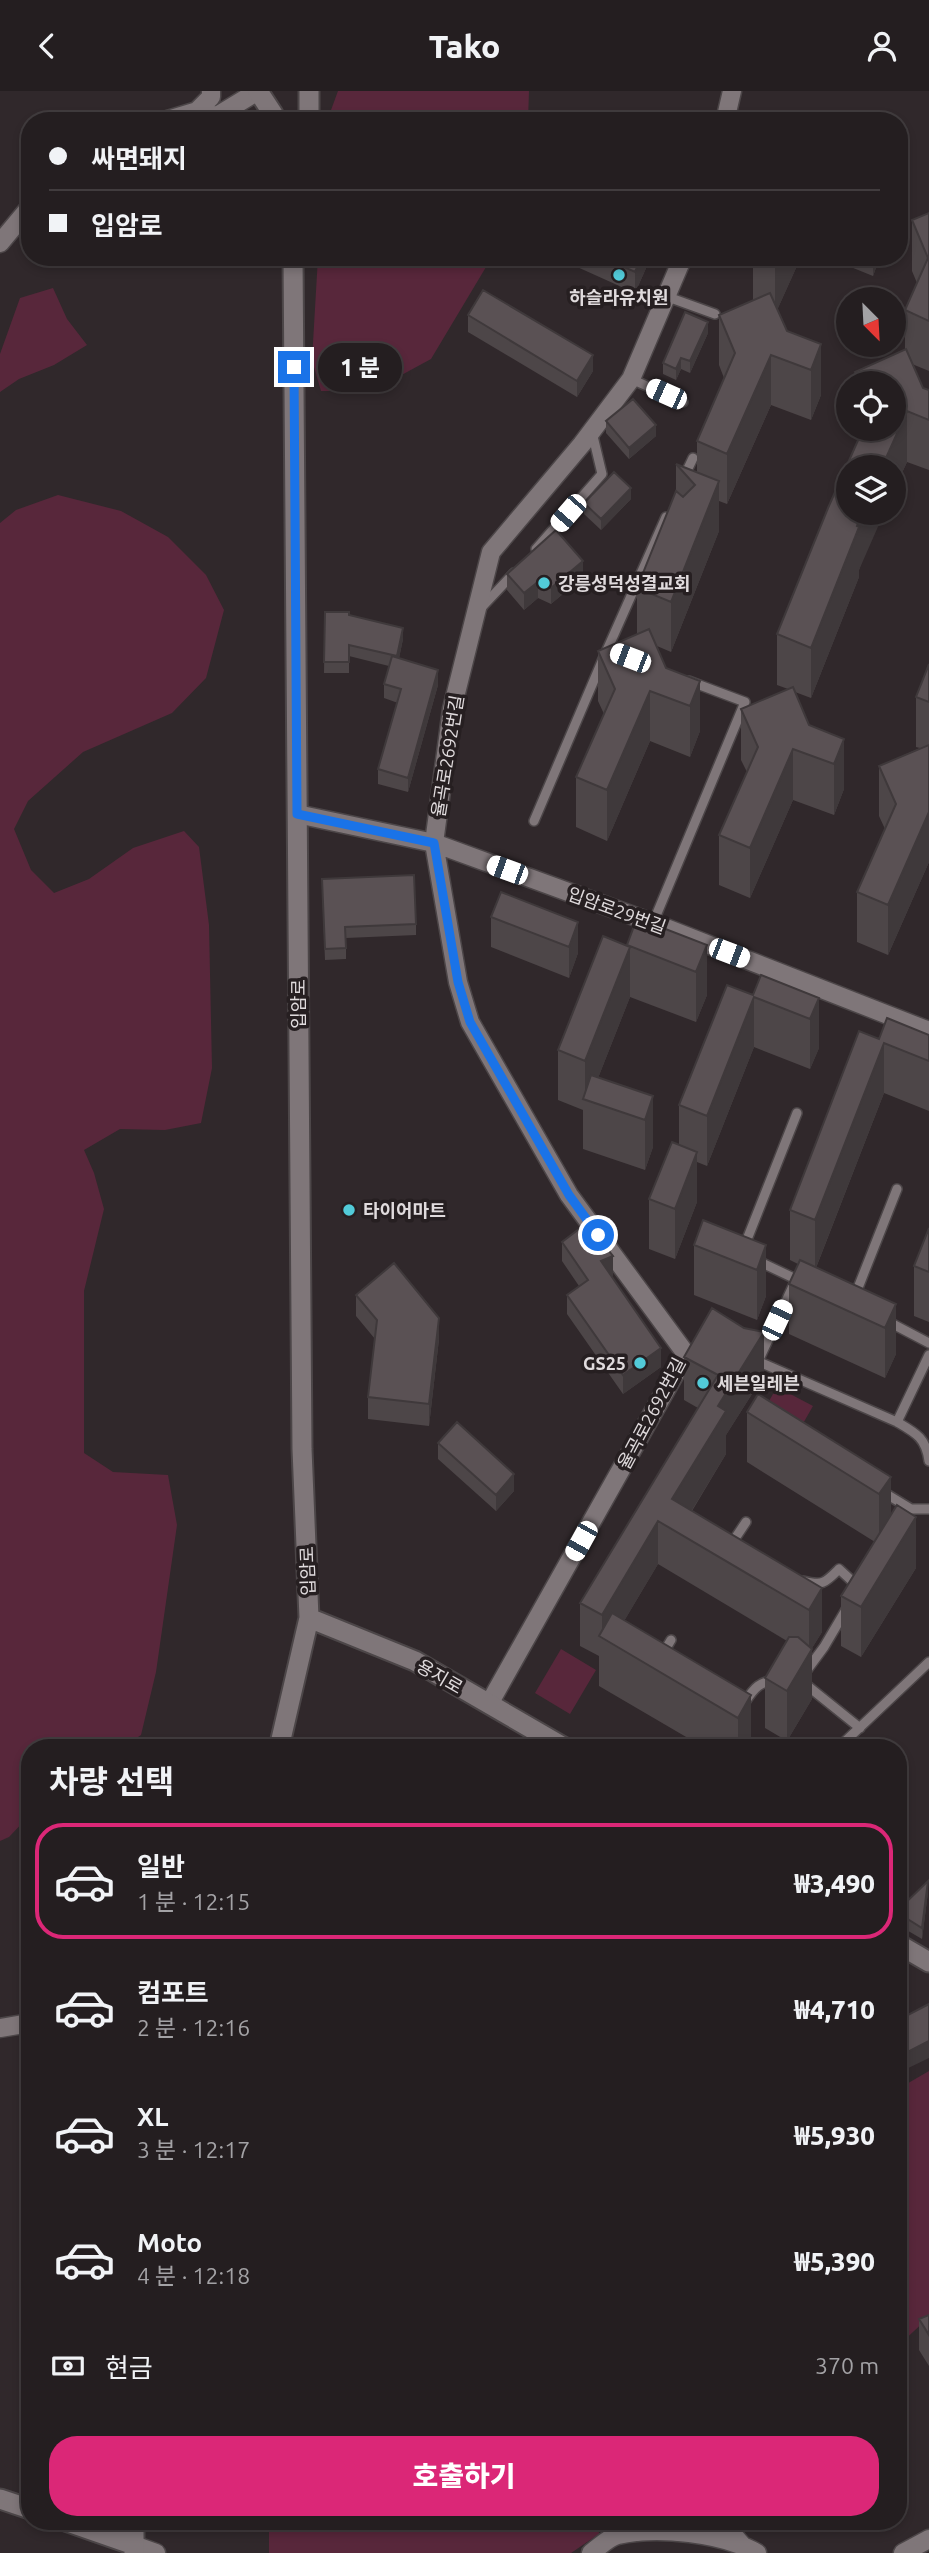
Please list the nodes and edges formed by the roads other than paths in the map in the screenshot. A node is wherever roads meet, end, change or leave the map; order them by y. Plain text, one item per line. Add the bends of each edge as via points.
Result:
1 (211, 91) edge
2 (258, 91) edge
3 (309, 91) edge
4 (732, 91) edge
5 (197, 111) junction
6 (194, 112) edge
7 (200, 112) edge
8 (233, 112) edge
9 (272, 112) edge
10 (309, 112) edge
11 (727, 112) edge
12 (21, 218) edge
13 (0, 243) edge
14 (293, 266) edge
15 (680, 266) edge
16 (668, 296) junction
17 (715, 314) dead end
18 (631, 379) junction
19 (683, 402) dead end
20 (592, 430) junction
21 (693, 458) dead end
22 (677, 494) edge
23 (671, 506) edge
24 (533, 552) edge
25 (524, 563) edge
26 (476, 614) junction
27 (607, 650) junction
28 (619, 655) edge
29 (682, 678) edge
30 (297, 814) junction
31 (534, 821) dead end
32 (434, 843) junction
33 (653, 923) junction
34 (929, 1031) edge
35 (797, 1113) dead end
36 (897, 1189) dead end
37 (796, 1279) junction
38 (807, 1284) edge
39 (841, 1299) edge
40 (852, 1304) junction
41 (863, 1309) edge
42 (874, 1315) edge
43 (929, 1343) edge
44 (929, 1355) edge
45 (745, 1356) edge
46 (758, 1361) junction
47 (897, 1422) junction
48 (929, 1461) edge
49 (876, 1488) edge
50 (911, 1509) junction
51 (929, 1509) edge
52 (904, 1520) edge
53 (746, 1522) dead end
54 (741, 1548) edge
55 (868, 1575) edge
56 (790, 1577) edge
57 (861, 1586) junction
58 (309, 1618) junction
59 (671, 1640) dead end
60 (929, 1662) edge
61 (661, 1663) edge
62 (800, 1680) junction
63 (489, 1704) junction
64 (735, 1715) edge
65 (860, 1728) junction
66 (281, 1739) edge
67 (549, 1739) edge
68 (848, 1739) edge
69 (907, 1949) edge
70 (929, 1961) edge
71 (21, 2024) edge
72 (0, 2028) edge
73 (0, 2499) edge
74 (21, 2506) edge
75 (88, 2530) edge
76 (134, 2530) edge
77 (730, 2530) edge
78 (929, 2539) edge
79 (134, 2549) edge
80 (749, 2549) edge
81 (156, 2553) edge
82 (591, 2553) edge
83 (903, 2553) edge

1 - 5 street
2 - 8 street
2 - 9 street
3 - 10 street
4 - 11 street
5 - 6 street
5 - 7 street
12 - 13 street
14 - 30 street, 입암로
15 - 16 street, 율곡로2692번길
16 - 17 lane
16 - 18 street, 율곡로2692번길
18 - 19 lane
18 - 20 street, 율곡로2692번길
20 - 24 lane via 602,474
20 - 26 street, 율곡로2692번길 via 491,552
21 - 22 lane
23 - 27 lane
25 - 26 lane
26 - 32 street, 율곡로2692번길 via 452,709
27 - 28 lane
27 - 31 lane
29 - 33 lane via 745,702
30 - 32 street, 입암로29번길
30 - 58 street, 입암로 via 302,1449
32 - 33 street, 입암로29번길
32 - 63 street, 율곡로2692번길 via 458,982 470,1022 569,1195 691,1351
33 - 34 street, 입암로29번길
35 - 37 lane via 742,1253
36 - 40 lane
37 - 38 lane
37 - 46 lane
39 - 40 lane
40 - 41 lane
42 - 43 lane
44 - 47 lane
45 - 46 lane
46 - 47 lane
47 - 48 lane via 919,1434
49 - 50 lane
50 - 51 lane
50 - 52 lane
53 - 54 lane via 732,1543
55 - 57 lane
56 - 57 lane via 815,1584 826,1582 839,1569
57 - 62 lane
58 - 63 street, 용지로 via 415,1661
58 - 66 street, 입암로
59 - 61 lane
60 - 65 lane
62 - 64 lane via 764,1681 753,1688
62 - 65 lane
63 - 67 street, 용지로
65 - 68 lane
69 - 70 street
71 - 72 street
73 - 74 street
75 - 79 street
76 - 79 street
77 - 80 street
78 - 83 street
79 - 81 street
80 - 82 street via 678,2531 615,2535

